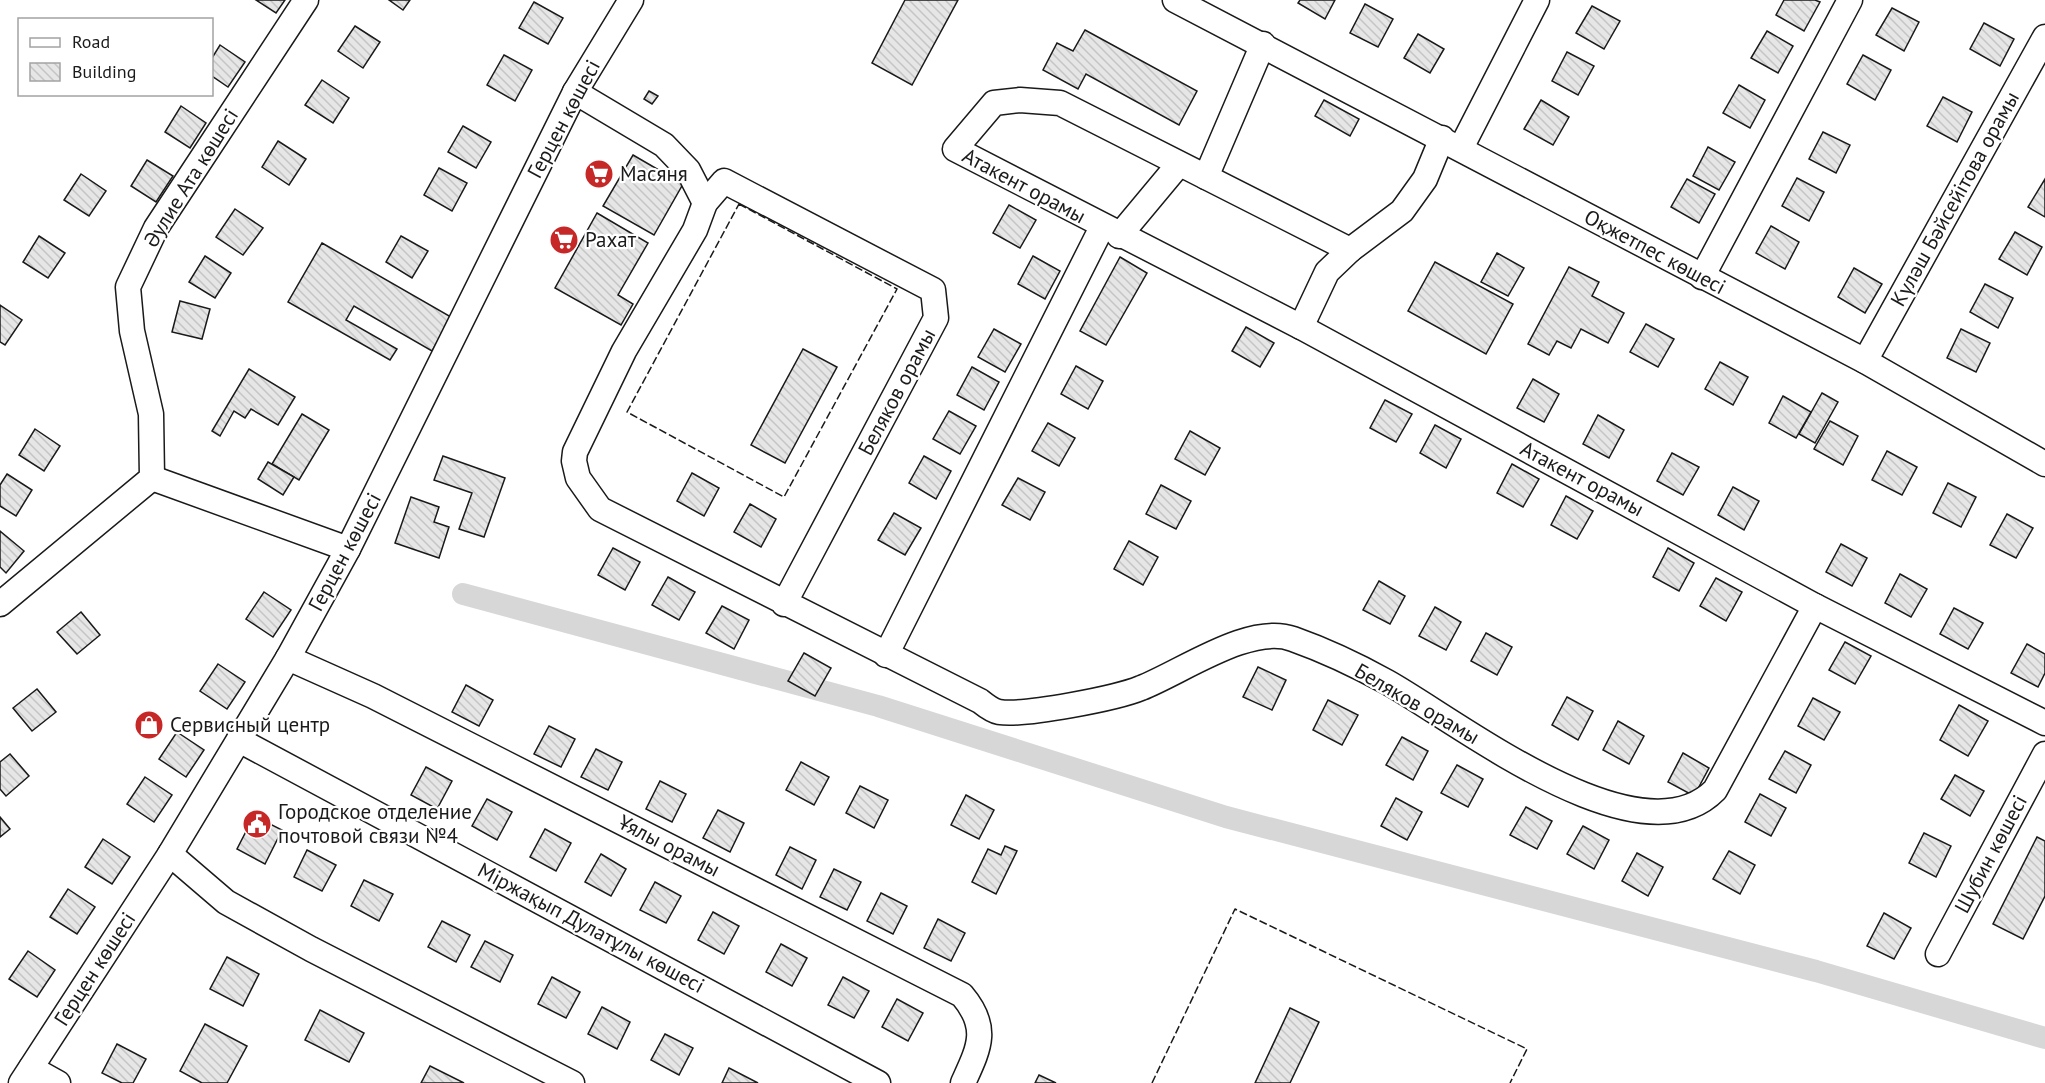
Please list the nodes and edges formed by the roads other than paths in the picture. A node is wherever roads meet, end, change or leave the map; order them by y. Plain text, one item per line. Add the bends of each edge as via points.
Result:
1 (306, 0) edge
2 (631, 0) edge
3 (1175, 0) edge
4 (1537, 0) edge
5 (1850, 0) edge
6 (2045, 37) edge
7 (1263, 44) junction
8 (575, 92) junction
9 (1452, 143) junction
10 (1179, 164) junction
11 (1206, 177) junction
12 (705, 203) junction
13 (1111, 232) junction
14 (1350, 250) junction
15 (1702, 277) junction
16 (1301, 327) junction
17 (1865, 361) junction
18 (2045, 464) edge
19 (152, 478) junction
20 (348, 549) junction
21 (0, 604) edge
22 (784, 604) junction
23 (1815, 606) junction
24 (886, 655) junction
25 (288, 658) junction
26 (2045, 723) edge
27 (239, 740) junction
28 (2045, 754) edge
29 (170, 854) junction
30 (1938, 954) dead end
31 (26, 1075) edge
32 (58, 1083) edge
33 (572, 1083) edge
34 (878, 1083) edge
35 (963, 1083) edge

1 - 19 street, Әулие Ата көшесі via 156,228 128,287 132,331 151,414
2 - 8 street, Герцен көшесі
3 - 7 street, Оқжетпес көшесі
4 - 9 street
5 - 15 street
6 - 17 street, Күләш Бәйсейітова орамы
7 - 9 street, Оқжетпес көшесі
7 - 11 street
8 - 12 street via 664,145 688,170
8 - 20 street, Герцен көшесі
9 - 14 street via 1402,211
9 - 15 street, Оқжетпес көшесі
10 - 11 street
10 - 13 street
10 - 13 street, Атакент орамы via 1060,103 1020,100 994,103 955,149
11 - 14 street
12 - 22 street, Беляков орамы via 695,230 604,389 574,461 578,478 600,509
12 - 22 street, Беляков орамы via 724,181 933,290 936,318
13 - 16 street, Атакент орамы
13 - 24 street
14 - 16 street via 1327,272
15 - 17 street, Оқжетпес көшесі
16 - 23 street, Атакент орамы
17 - 18 street, Оқжетпес көшесі
19 - 20 street
19 - 21 street
20 - 25 street, Герцен көшесі
22 - 24 street, Беляков орамы
23 - 24 street, Беляков орамы via 1715,790 1704,802 1656,812 1616,805 1566,788 1517,764 1386,681 1291,638 1263,635 1139,689 1033,712 997,712
23 - 26 street, Атакент орамы
25 - 27 street, Герцен көшесі
25 - 35 street, Ұялы орамы via 373,696 962,995 979,1024 979,1048
27 - 29 street, Герцен көшесі
27 - 34 street, Міржақып Дулатұлы көшесі
28 - 30 street, Шубин көшесі
29 - 31 street, Герцен көшесі
29 - 33 street via 226,902
31 - 32 street

